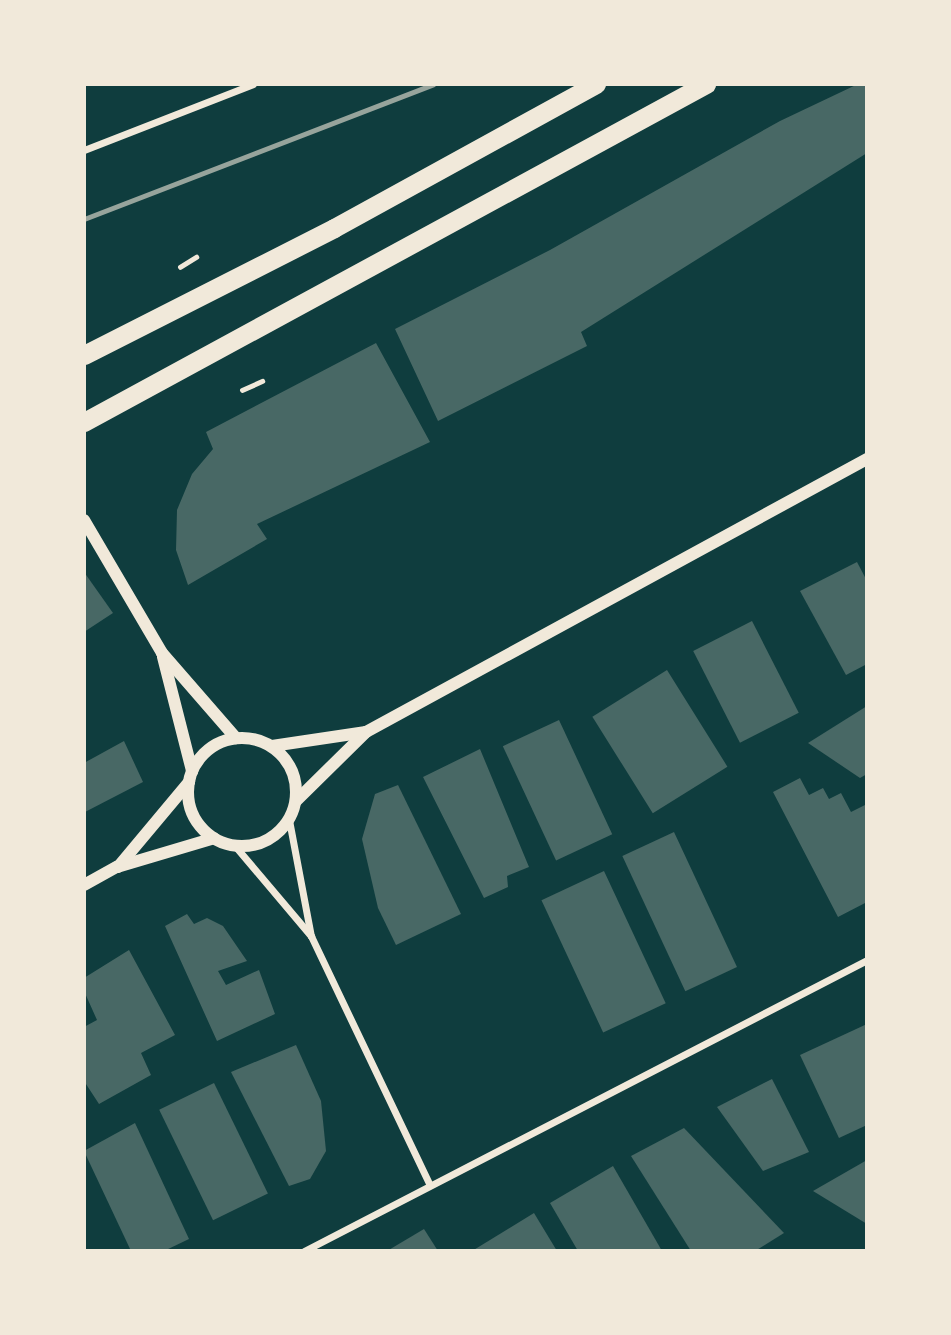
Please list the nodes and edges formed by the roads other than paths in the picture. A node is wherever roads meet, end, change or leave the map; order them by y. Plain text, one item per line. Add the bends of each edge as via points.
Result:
1 (253, 84) edge
2 (596, 84) edge
3 (706, 84) edge
4 (84, 149) edge
5 (84, 355) edge
6 (84, 422) edge
7 (867, 459) edge
8 (84, 520) edge
9 (162, 653) junction
10 (366, 732) junction
11 (236, 738) junction
12 (272, 746) junction
13 (190, 777) junction
14 (296, 801) junction
15 (289, 820) junction
16 (214, 838) junction
17 (234, 846) junction
18 (117, 867) junction
19 (84, 885) edge
20 (311, 936) junction
21 (867, 960) edge
22 (430, 1185) junction
23 (304, 1251) edge

1 - 4 street
2 - 5 highway via 334,228
3 - 6 highway
7 - 10 street
8 - 9 street
9 - 11 street
9 - 13 street
10 - 12 street
10 - 14 street
11 - 12 street
11 - 13 street via 209,748
12 - 14 street via 292,770
13 - 16 street via 193,814
13 - 18 street
14 - 15 street
15 - 17 street via 265,841
15 - 20 street
16 - 17 street
16 - 18 street
17 - 20 street
18 - 19 street
20 - 22 street
21 - 22 street
22 - 23 street

